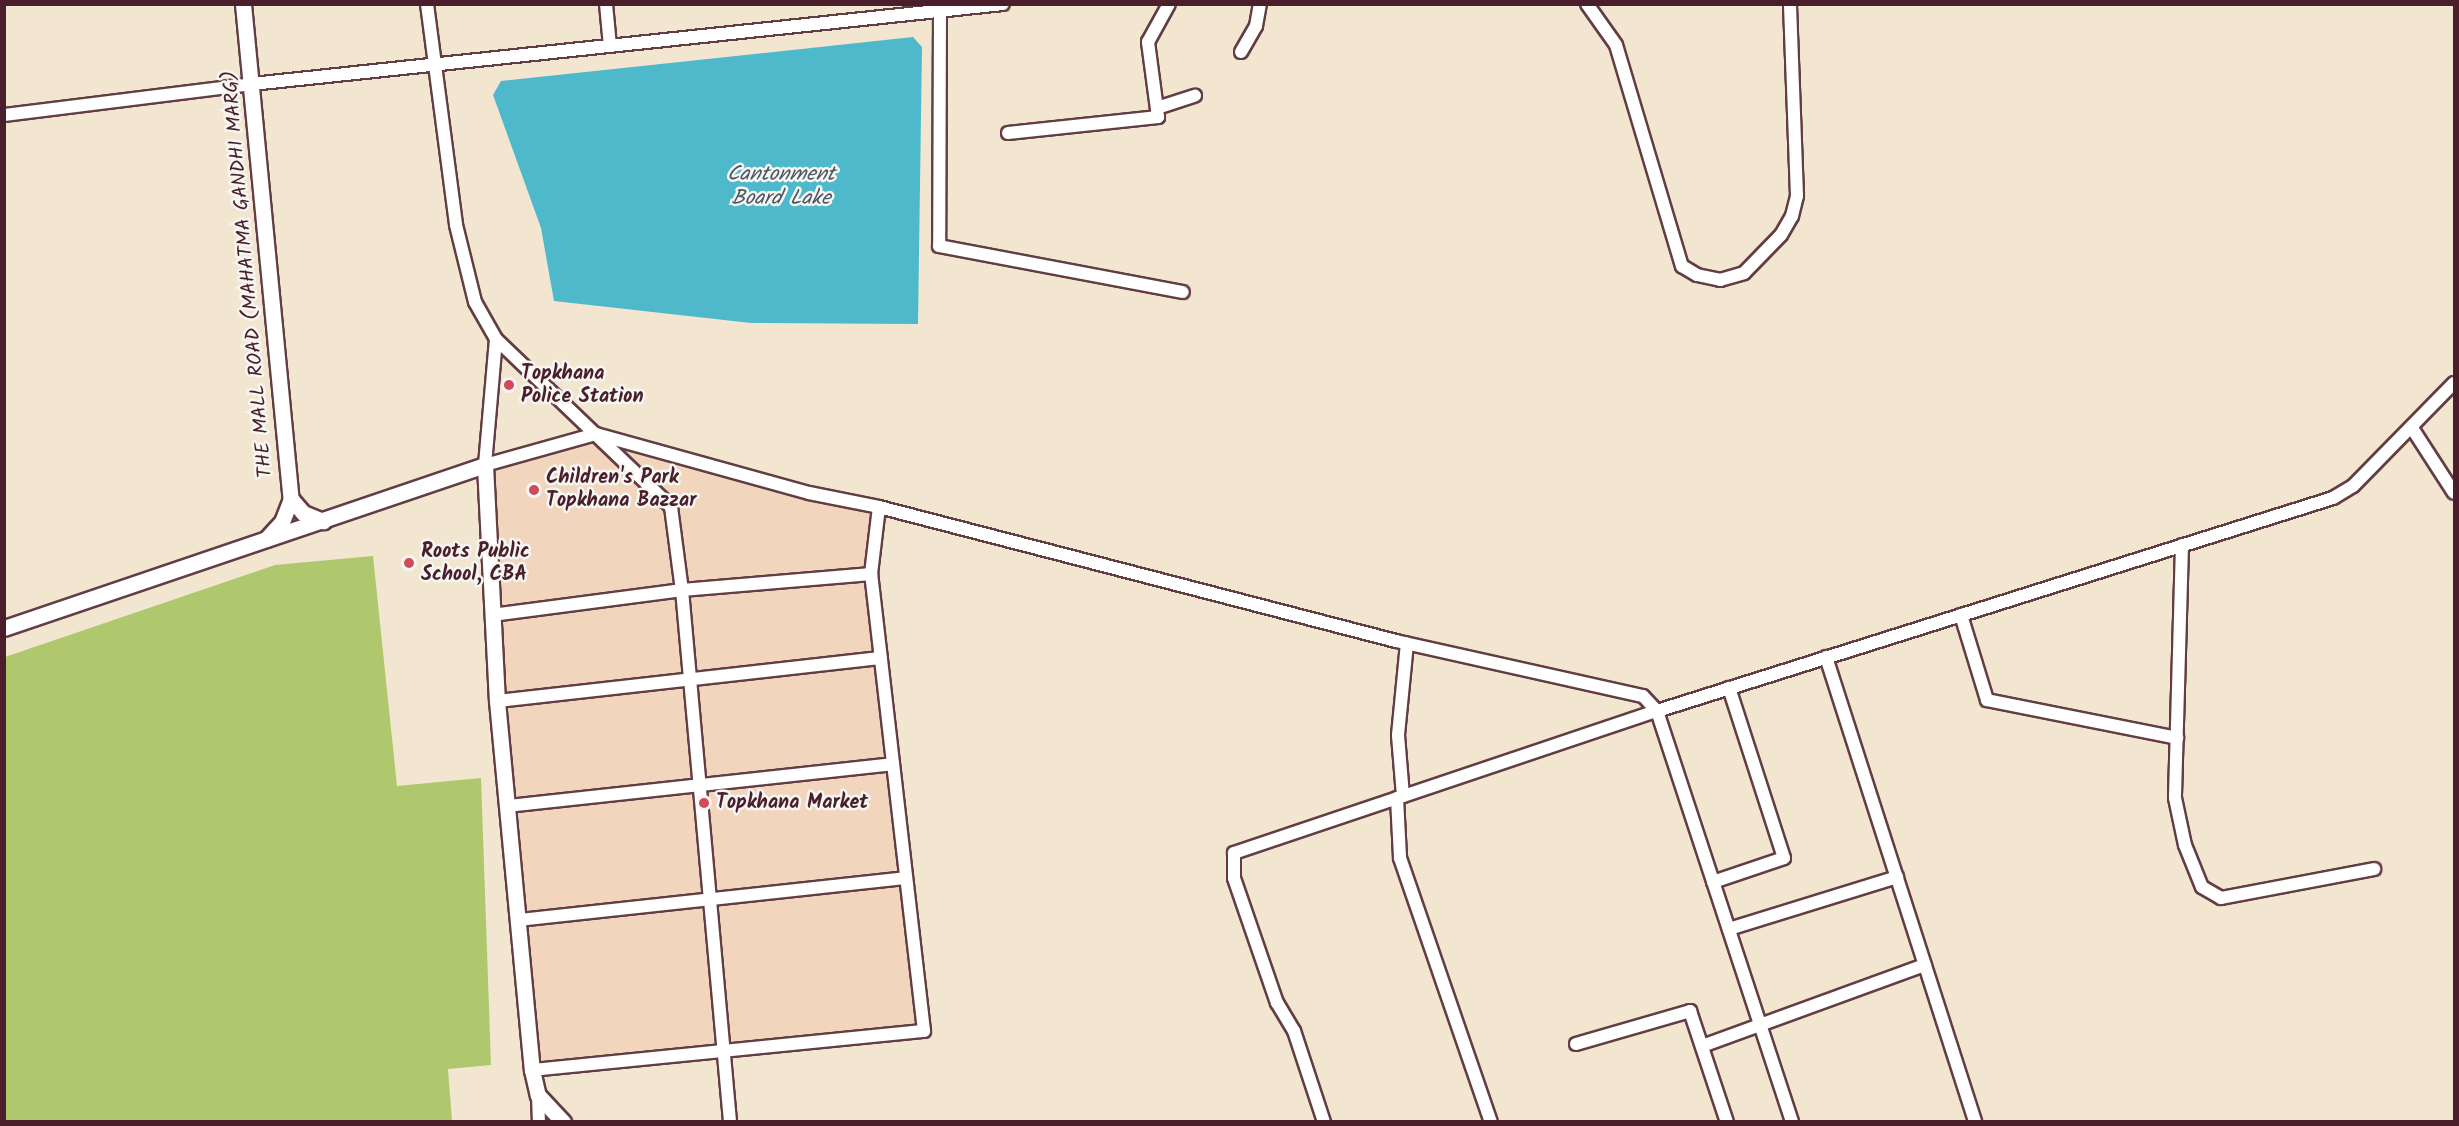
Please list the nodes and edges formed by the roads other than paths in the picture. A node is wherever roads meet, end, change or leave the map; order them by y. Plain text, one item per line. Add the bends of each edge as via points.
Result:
1 (243, 4) edge
2 (427, 4) edge
3 (606, 4) edge
4 (1003, 4) edge
5 (1169, 4) edge
6 (1260, 4) edge
7 (1587, 4) edge
8 (1790, 4) edge
9 (886, 11) edge
10 (940, 11) junction
11 (610, 46) junction
12 (1241, 52) dead end
13 (434, 68) junction
14 (252, 84) junction
15 (1195, 96) dead end
16 (1157, 108) junction
17 (4, 116) edge
18 (1008, 133) dead end
19 (1183, 292) dead end
20 (496, 339) junction
21 (2454, 383) edge
22 (2412, 428) junction
23 (596, 434) junction
24 (485, 465) junction
25 (2454, 493) edge
26 (291, 499) junction
27 (879, 507) junction
28 (323, 521) junction
29 (263, 542) junction
30 (2182, 545) junction
31 (871, 574) junction
32 (682, 590) junction
33 (492, 615) junction
34 (1961, 615) junction
35 (4, 628) edge
36 (1407, 643) junction
37 (1827, 657) junction
38 (881, 658) junction
39 (689, 680) junction
40 (1729, 688) junction
41 (497, 701) junction
42 (1657, 711) junction
43 (2177, 738) junction
44 (893, 764) junction
45 (699, 785) junction
46 (1400, 797) junction
47 (508, 806) junction
48 (2374, 869) dead end
49 (1897, 877) junction
50 (906, 878) junction
51 (1713, 882) junction
52 (709, 898) junction
53 (519, 920) junction
54 (1729, 929) junction
55 (1925, 965) junction
56 (1760, 1025) junction
57 (1576, 1044) dead end
58 (1702, 1046) junction
59 (722, 1051) junction
60 (532, 1070) junction
61 (538, 1095) junction
62 (539, 1122) edge
63 (563, 1122) edge
64 (730, 1122) edge
65 (1324, 1122) edge
66 (1491, 1122) edge
67 (1727, 1122) edge
68 (1792, 1122) edge
69 (1975, 1122) edge

1 - 14 street, THE MALL ROAD (MAHATMA GANDHI MARG)
2 - 13 street
3 - 11 street
4 - 10 street
5 - 16 street via 1148,42
6 - 12 street via 1256,26
7 - 8 street via 1616,45 1682,266 1696,275 1720,280 1744,273 1781,235 1792,216 1797,196
9 - 10 street
9 - 11 street
10 - 19 street via 939,246
11 - 13 street
13 - 14 street
13 - 20 street via 456,225 475,302
14 - 17 street
14 - 26 street, THE MALL ROAD (MAHATMA GANDHI MARG)
15 - 16 street
16 - 18 street via 1158,117
20 - 23 street
20 - 24 street
21 - 22 street
22 - 25 street
22 - 30 street via 2353,486 2333,498
23 - 24 street
23 - 27 street via 809,493
23 - 32 street via 671,507
24 - 28 street
24 - 33 street
26 - 28 street, THE MALL ROAD (MAHATMA GANDHI MARG) via 303,513
26 - 29 street via 282,522
27 - 31 street
27 - 36 street
28 - 29 street
29 - 35 street
30 - 34 street
30 - 43 street
31 - 32 street
31 - 38 street
32 - 33 street
32 - 39 street
33 - 41 street
34 - 37 street
34 - 43 street via 1987,700
36 - 42 street via 1643,696
36 - 46 street via 1398,735
37 - 40 street
37 - 49 street
38 - 39 street
38 - 44 street
39 - 41 street
39 - 45 street
40 - 42 street
40 - 51 street via 1784,858
41 - 47 street
42 - 46 street
42 - 51 street
43 - 48 street via 2175,798 2185,845 2202,887 2221,898
44 - 45 street
44 - 50 street
45 - 47 street
45 - 52 street
46 - 65 street via 1234,853 1231,861 1277,1003 1294,1031
46 - 66 street via 1400,858
47 - 53 street
49 - 54 street
49 - 55 street
50 - 52 street
50 - 59 street via 924,1031
51 - 54 street
52 - 53 street
52 - 59 street
53 - 60 street
54 - 56 street
55 - 56 street
55 - 69 street
56 - 58 street
56 - 68 street
57 - 58 street via 1690,1011
58 - 67 street
59 - 60 street
59 - 64 street
60 - 61 street
61 - 62 street
61 - 63 street

